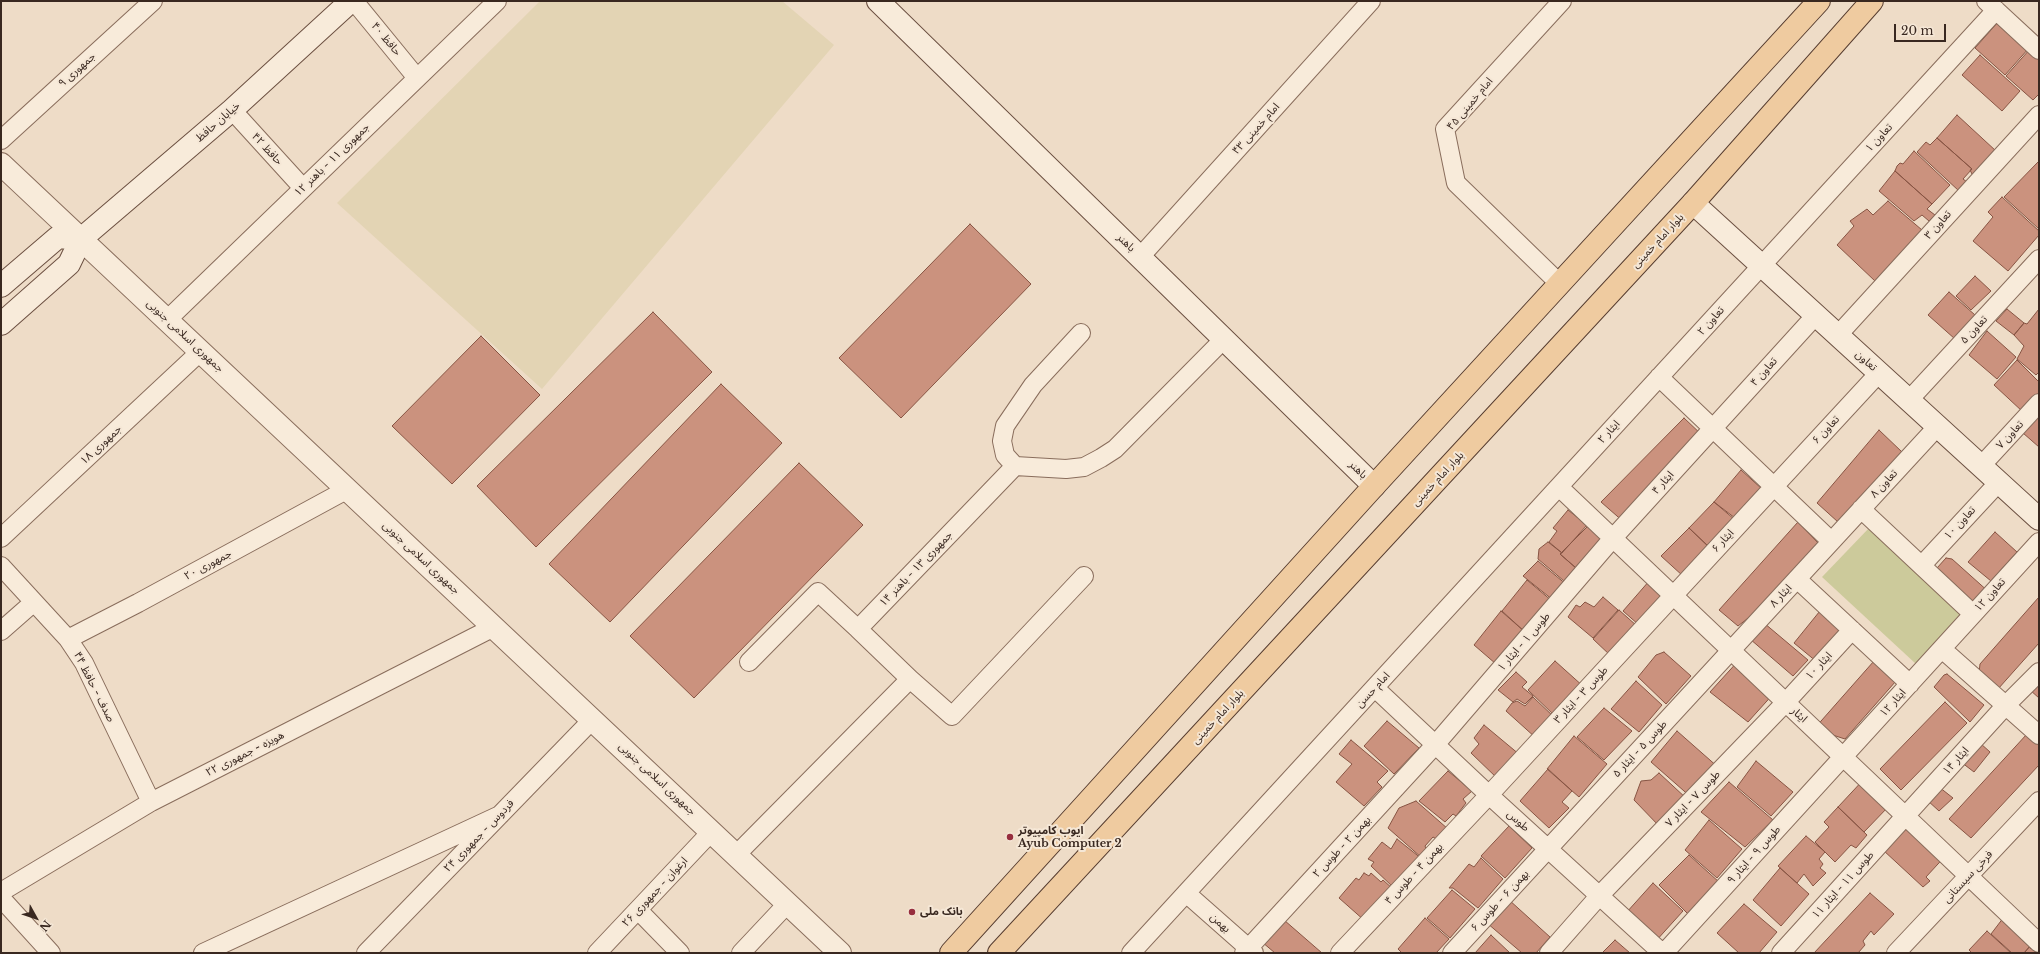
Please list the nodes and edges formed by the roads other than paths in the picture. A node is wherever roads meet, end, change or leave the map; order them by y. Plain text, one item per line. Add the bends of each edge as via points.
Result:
1 (153, 1) edge
2 (353, 1) edge
3 (497, 1) edge
4 (878, 1) edge
5 (1372, 1) edge
6 (1562, 1) edge
7 (1819, 1) edge
8 (1872, 1) edge
9 (1991, 6) edge
10 (2039, 50) edge
11 (418, 78) junction
12 (232, 110) junction
13 (2039, 115) edge
14 (1, 140) edge
15 (1, 164) edge
16 (303, 188) junction
17 (1693, 203) junction
18 (81, 238) junction
19 (1140, 256) junction
20 (2039, 259) edge
21 (1762, 266) junction
22 (1560, 284) junction
23 (1, 286) edge
24 (1816, 315) junction
25 (167, 320) junction
26 (1, 324) edge
27 (1081, 333) dead end
28 (1838, 335) junction
29 (1224, 339) junction
30 (201, 351) junction
31 (1879, 373) junction
32 (1659, 377) junction
33 (1909, 400) junction
34 (2039, 403) edge
35 (1937, 426) junction
36 (1713, 428) junction
37 (1015, 466) junction
38 (1981, 466) junction
39 (1999, 482) junction
40 (1374, 486) junction
41 (1774, 486) junction
42 (1559, 487) junction
43 (348, 490) junction
44 (1861, 509) junction
45 (2039, 519) edge
46 (1, 538) edge
47 (1613, 538) junction
48 (1832, 541) junction
49 (2039, 542) edge
50 (1922, 565) junction
51 (1, 566) edge
52 (1084, 576) dead end
53 (1797, 578) junction
54 (1673, 596) junction
55 (34, 602) junction
56 (1973, 614) junction
57 (494, 627) junction
58 (858, 629) junction
59 (1852, 630) junction
60 (1, 632) edge
61 (68, 639) junction
62 (1942, 648) junction
63 (1731, 650) junction
64 (749, 662) dead end
65 (2039, 672) edge
66 (910, 679) junction
67 (1910, 684) junction
68 (1375, 688) junction
69 (1786, 702) junction
70 (2006, 706) junction
71 (593, 719) junction
72 (2039, 735) edge
73 (1435, 745) junction
74 (1843, 757) junction
75 (1489, 795) junction
76 (2039, 801) edge
77 (151, 802) junction
78 (500, 815) junction
79 (1906, 816) junction
80 (712, 831) junction
81 (1548, 849) junction
82 (736, 854) junction
83 (1969, 876) junction
84 (1, 892) edge
85 (1186, 893) junction
86 (1600, 895) junction
87 (1, 898) edge
88 (788, 903) junction
89 (638, 910) junction
90 (2039, 943) edge
91 (41, 950) edge
92 (1249, 951) edge
93 (203, 953) edge
94 (366, 953) edge
95 (597, 953) edge
96 (680, 953) edge
97 (741, 953) edge
98 (840, 953) edge
99 (951, 953) edge
100 (999, 953) edge
101 (1131, 953) edge
102 (1340, 953) edge
103 (1452, 953) edge
104 (1549, 953) edge
105 (1663, 953) edge
106 (1781, 953) edge
107 (1896, 953) edge

1 - 14 street, جمهوری ۹
2 - 11 street, حافظ ۴۰
2 - 12 main road, خیابان حافظ
3 - 11 street, جمهوری ۱۱ - باهنر ۱۲
4 - 19 main road, باهنر
5 - 19 street, امام خمینی ۴۳
6 - 22 street, امام خمینی ۴۵ via 1445,130 1456,183
7 - 22 main road
8 - 17 main road, بلوار امام خمینی
9 - 10 street
9 - 21 street, تعاون ۱
11 - 16 street, جمهوری ۱۱ - باهنر ۱۲
12 - 16 street, حافظ ۴۲
12 - 18 main road, خیابان حافظ
13 - 28 street, تعاون ۳
15 - 18 main road, جمهوری اسلامی جنوبی
16 - 25 street, جمهوری ۱۱ - باهنر ۱۲
17 - 21 main road, تعاون
17 - 100 main road, بلوار امام خمینی
18 - 23 main road via 58,237
18 - 25 main road, جمهوری اسلامی جنوبی
18 - 26 main road, خیابان حافظ via 69,264
19 - 29 main road, باهنر
20 - 33 street, تعاون ۵
21 - 24 main road, تعاون
21 - 32 street, تعاون ۲
22 - 40 main road
24 - 28 main road, تعاون
24 - 36 street, تعاون ۴
25 - 30 main road, جمهوری اسلامی جنوبی
27 - 37 street via 1033,385 1005,426 1002,441 1005,455
28 - 31 main road, تعاون
29 - 37 street via 1115,449 1101,458 1078,468
29 - 40 main road, باهنر
30 - 43 main road, جمهوری اسلامی جنوبی
30 - 46 street, جمهوری ۱۸
31 - 33 main road, تعاون
31 - 41 street, تعاون ۶
32 - 36 street
32 - 42 street, ایثار ۲
33 - 35 main road, تعاون
34 - 38 street, تعاون ۷
35 - 38 main road, تعاون
35 - 44 street, تعاون ۸
36 - 41 street
36 - 47 street, ایثار ۴
37 - 58 street, جمهوری ۱۳ - باهنر ۱۴
38 - 39 main road, تعاون
39 - 45 main road, تعاون
39 - 50 street, تعاون ۱۰
40 - 99 main road
41 - 48 street
41 - 54 street, ایثار ۶
42 - 47 street, ایثار
42 - 68 street, امام حسن
43 - 57 main road, جمهوری اسلامی جنوبی
43 - 61 street, جمهوری ۲۰
44 - 48 street, تعاون ۸
44 - 50 street
47 - 54 street, ایثار
47 - 73 street, طوس ۱ - ایثار ۱
48 - 53 street, ایثار ۸
49 - 56 street, تعاون ۱۲
50 - 56 street
51 - 55 street, صدف - حافظ ۴۴
52 - 66 street via 952,716
53 - 59 street
53 - 63 street, ایثار ۸
54 - 63 street, ایثار
54 - 75 street, طوس ۳ - ایثار ۳
55 - 60 street
55 - 61 street, صدف - حافظ ۴۴
56 - 62 street, تعاون ۱۲
57 - 71 main road, جمهوری اسلامی جنوبی
57 - 77 street, هویزه - جمهوری ۲۲
58 - 64 street via 818,592
58 - 66 street
59 - 67 street
59 - 69 street, ایثار ۱۰
61 - 77 street, صدف - حافظ ۴۴ via 84,663
62 - 67 street, ایثار ۱۲
62 - 70 street
63 - 69 street, ایثار
63 - 81 street, طوس ۵ - ایثار ۵
65 - 70 street, ایثار ۱۴
66 - 82 street
67 - 74 street, ایثار ۱۲
68 - 73 street, طوس
68 - 85 street, امام حسن
69 - 74 street, ایثار
69 - 86 street, طوس ۷ - ایثار ۷
70 - 72 street
70 - 79 street, ایثار ۱۴
71 - 78 street, فردوس - جمهوری ۲۴
71 - 80 main road, جمهوری اسلامی جنوبی
73 - 75 street, طوس
73 - 92 street, بهمن ۲ - طوس ۲
74 - 79 street, ایثار
74 - 105 street, طوس ۹ - ایثار ۹
75 - 81 street, طوس
75 - 102 street, بهمن ۴ - طوس ۴
76 - 83 street, فرخی سیستانی
77 - 84 street, هویزه - جمهوری ۲۲
78 - 93 street
78 - 94 street, فردوس - جمهوری ۲۴
79 - 83 street, ایثار
79 - 106 street, طوس ۱۱ - ایثار ۱۱
80 - 82 main road, جمهوری اسلامی جنوبی
80 - 89 street, ارغوان - جمهوری ۲۶
81 - 86 street, طوس
81 - 103 street, بهمن ۶ - طوس ۶
82 - 88 main road, جمهوری اسلامی جنوبی
83 - 90 street, ایثار
83 - 107 street, فرخی سیستانی
85 - 92 street, بهمن
85 - 101 street, امام حسن
86 - 104 street, طوس ۷ - ایثار ۷
86 - 105 street, طوس
87 - 91 street
88 - 97 street
88 - 98 main road, جمهوری اسلامی جنوبی
89 - 95 street, ارغوان - جمهوری ۲۶
89 - 96 street

